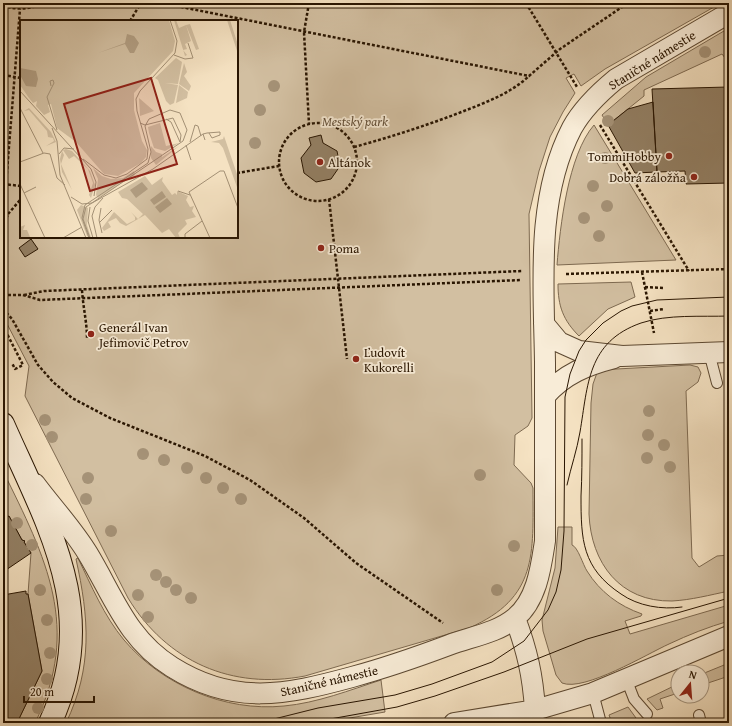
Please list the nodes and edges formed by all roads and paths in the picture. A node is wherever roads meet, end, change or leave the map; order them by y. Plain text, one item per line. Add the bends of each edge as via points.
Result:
1 (44, 3) edge
2 (141, 3) edge
3 (161, 3) edge
4 (309, 3) edge
5 (526, 3) edge
6 (628, 3) edge
7 (3, 5) edge
8 (20, 9) junction
9 (729, 13) edge
10 (131, 20) edge
11 (304, 32) junction
12 (556, 52) junction
13 (3, 75) edge
14 (529, 76) junction
15 (15, 77) junction
16 (20, 78) edge
17 (588, 106) junction
18 (309, 124) junction
19 (354, 147) junction
20 (279, 166) junction
21 (238, 173) edge
22 (5, 184) edge
23 (20, 186) edge
24 (329, 199) junction
25 (20, 200) edge
26 (3, 207) edge
27 (8, 214) junction
28 (3, 228) edge
29 (729, 269) edge
30 (689, 271) junction
31 (642, 272) junction
32 (544, 275) junction
33 (338, 278) junction
34 (339, 288) junction
35 (645, 288) junction
36 (663, 288) dead end
37 (82, 290) junction
38 (3, 295) edge
39 (23, 295) junction
40 (82, 298) junction
41 (664, 309) dead end
42 (3, 310) edge
43 (650, 311) junction
44 (544, 324) junction
45 (3, 326) edge
46 (660, 335) dead end
47 (87, 339) dead end
48 (729, 352) edge
49 (701, 353) junction
50 (622, 356) junction
51 (347, 359) dead end
52 (12, 363) dead end
53 (717, 383) dead end
54 (545, 396) junction
55 (3, 424) edge
56 (22, 468) junction
57 (515, 618) junction
58 (444, 624) dead end
59 (729, 636) edge
60 (627, 681) junction
61 (593, 693) junction
62 (535, 710) junction
63 (647, 714) dead end
64 (50, 723) edge
65 (454, 723) edge
66 (601, 723) edge

1 - 8 path
2 - 10 path
3 - 11 path
4 - 11 path
5 - 12 path
6 - 12 path
7 - 8 path
8 - 15 path
9 - 17 street, Staničné námestie via 616,79
11 - 14 path
11 - 18 path
12 - 14 path
12 - 17 path
13 - 15 path
14 - 19 path via 487,102 435,122
15 - 16 path
15 - 22 path
17 - 30 path
17 - 32 street, Staničné námestie via 578,118 566,141 552,184 548,205
18 - 19 path via 320,123 340,130
18 - 20 path via 298,128 283,144
19 - 24 path via 357,160 350,184 341,194
20 - 21 path
20 - 24 path via 283,179 291,190 302,198 315,201
22 - 23 path
24 - 33 path
25 - 27 path
26 - 27 path
27 - 28 path
29 - 30 path
30 - 31 path
31 - 32 path
31 - 35 path
32 - 33 path via 530,271
32 - 34 path via 530,280
32 - 44 street, Staničné námestie
33 - 34 path
33 - 37 path
34 - 40 path
34 - 51 path
35 - 36 path
35 - 43 path
37 - 39 path via 44,291
37 - 40 path
38 - 39 path
39 - 40 path via 40,300
40 - 47 path via 87,321
41 - 43 path
42 - 58 path via 12,319 38,365 52,382 72,398 110,418 205,456 250,480 304,518 356,563
43 - 46 path via 654,336
44 - 50 street via 568,347 579,351
44 - 54 street, Staničné námestie
45 - 52 path via 23,365 15,369
48 - 49 street
49 - 50 street
49 - 53 lane via 711,360
50 - 54 street via 581,368 554,385
54 - 57 street, Staničné námestie via 545,541 538,581 523,609
55 - 56 street
56 - 57 street, Staničné námestie via 88,553 117,608 141,641 172,666 203,682 225,689 275,694 322,685 404,662 500,627
56 - 64 street via 56,545 70,603 68,674 59,705
57 - 62 street via 530,661
59 - 60 street via 676,657
60 - 61 street
60 - 63 lane via 634,699
61 - 62 street
61 - 66 lane
62 - 65 street

